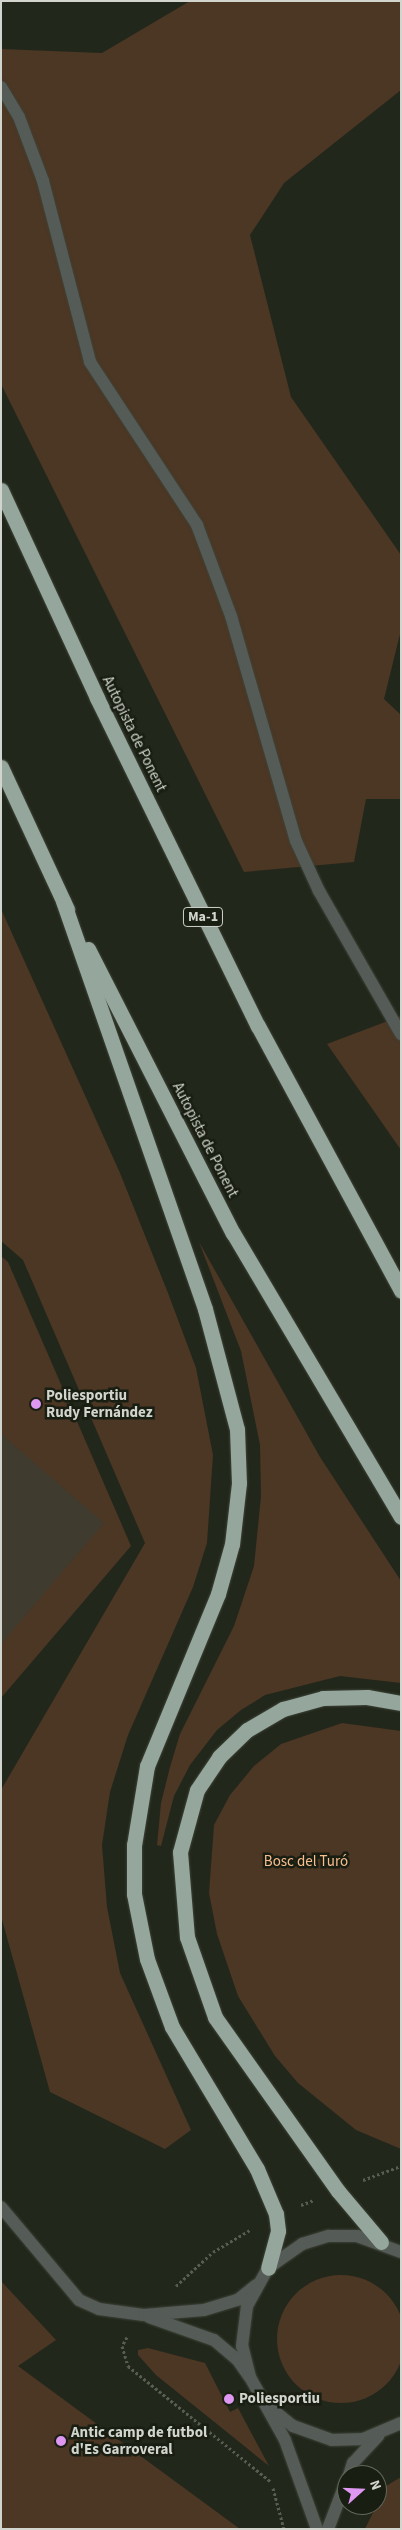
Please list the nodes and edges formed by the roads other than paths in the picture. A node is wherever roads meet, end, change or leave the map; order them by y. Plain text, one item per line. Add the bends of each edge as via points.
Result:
1 (1, 87) edge
2 (1, 490) edge
3 (1, 767) edge
4 (63, 901) junction
5 (401, 1034) edge
6 (401, 1291) edge
7 (401, 1517) edge
8 (401, 1702) edge
9 (1, 2206) edge
10 (380, 2242) junction
11 (401, 2243) edge
12 (401, 2252) edge
13 (268, 2268) junction
14 (256, 2284) junction
15 (144, 2315) junction
16 (250, 2377) junction
17 (266, 2403) junction
18 (401, 2423) edge
19 (382, 2433) junction
20 (355, 2465) edge
21 (337, 2505) edge
22 (317, 2529) edge
23 (328, 2529) edge

1 - 5 street via 19,117 43,180 90,362 197,525 231,616 296,841 319,891
2 - 6 highway, Autopista de Ponent / Ma-1 via 253,1017
3 - 4 highway, Autopista de Ponent
4 - 7 highway, Autopista de Ponent via 237,1241
4 - 13 highway via 205,1309 237,1429 239,1483 232,1544 218,1594 147,1766 134,1845 134,1894 150,1967 172,2027 257,2169 276,2214 278,2231
8 - 10 highway via 360,1696 323,1698 283,1709 247,1730 219,1757 197,1790 180,1852 187,1937 215,2017 338,2191
9 - 15 street via 79,2300 121,2314
10 - 11 street
10 - 12 street
10 - 13 street via 329,2236 302,2244
13 - 14 street
14 - 15 street via 239,2299 204,2310
14 - 16 street via 243,2325
15 - 16 street via 214,2340 237,2359
16 - 17 street
17 - 19 street via 293,2426 332,2440
17 - 22 street via 297,2467
18 - 19 street
19 - 20 street via 366,2446
21 - 23 street

